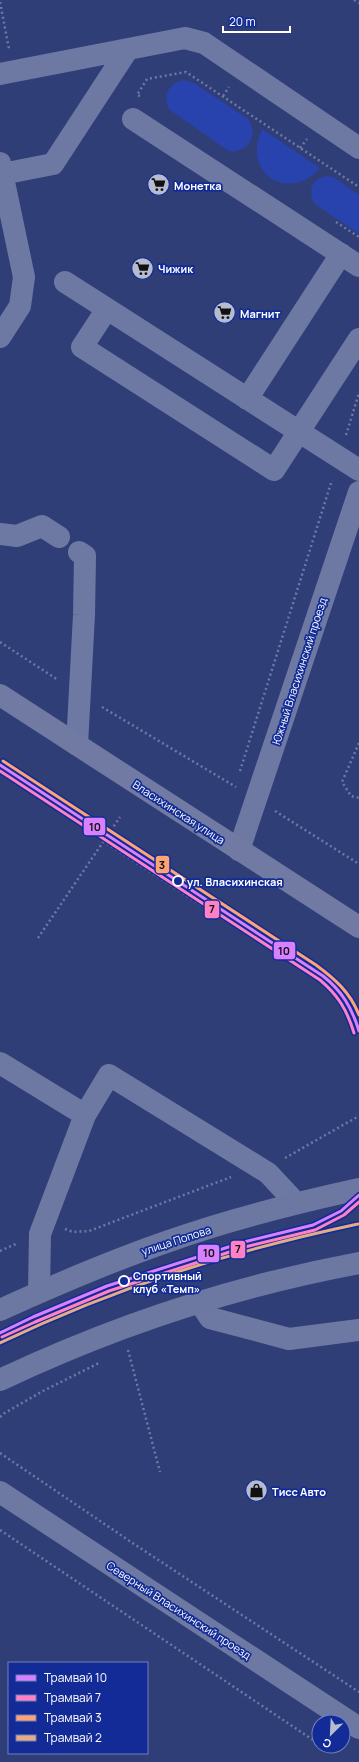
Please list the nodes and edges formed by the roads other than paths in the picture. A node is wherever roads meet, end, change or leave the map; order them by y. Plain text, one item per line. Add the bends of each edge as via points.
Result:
1 (128, 49) junction
2 (7, 72) edge
3 (133, 119) dead end
4 (359, 148) edge
5 (1, 168) edge
6 (341, 254) junction
7 (359, 266) edge
8 (65, 282) dead end
9 (107, 309) junction
10 (0, 337) edge
11 (359, 339) edge
12 (247, 399) junction
13 (299, 432) junction
14 (359, 470) edge
15 (359, 492) edge
16 (0, 534) edge
17 (59, 537) dead end
18 (79, 552) dead end
19 (0, 695) edge
20 (77, 745) junction
21 (239, 850) junction
22 (359, 927) edge
23 (0, 1062) edge
24 (85, 1115) junction
25 (359, 1189) edge
26 (296, 1203) junction
27 (359, 1263) edge
28 (39, 1292) junction
29 (200, 1303) junction
30 (0, 1310) edge
31 (359, 1330) edge
32 (0, 1380) edge
33 (0, 1492) edge
34 (359, 1728) edge

1 - 2 street
1 - 4 street via 185,38 204,42
1 - 5 street via 53,164
3 - 6 street
5 - 10 street via 24,277 20,306
6 - 7 street
6 - 12 street
8 - 9 street
9 - 12 street
9 - 13 street via 82,347 261,462 274,470
11 - 13 street
12 - 13 street
13 - 14 street
15 - 21 street, Южный Власихинский проезд
16 - 17 street via 17,536 42,526
18 - 20 street via 85,556 85,574
19 - 20 highway, Власихинская улица
20 - 21 highway, Власихинская улица
21 - 22 highway, Власихинская улица
23 - 24 street
24 - 26 street via 109,1075 258,1166
24 - 28 street via 40,1234
25 - 26 main road, улица Попова
26 - 28 main road, улица Попова via 170,1240
27 - 29 main road via 256,1286
28 - 30 main road, улица Попова
29 - 31 street via 210,1318 289,1339
29 - 32 main road via 121,1328 52,1355
33 - 34 street, Северный Власихинский проезд

